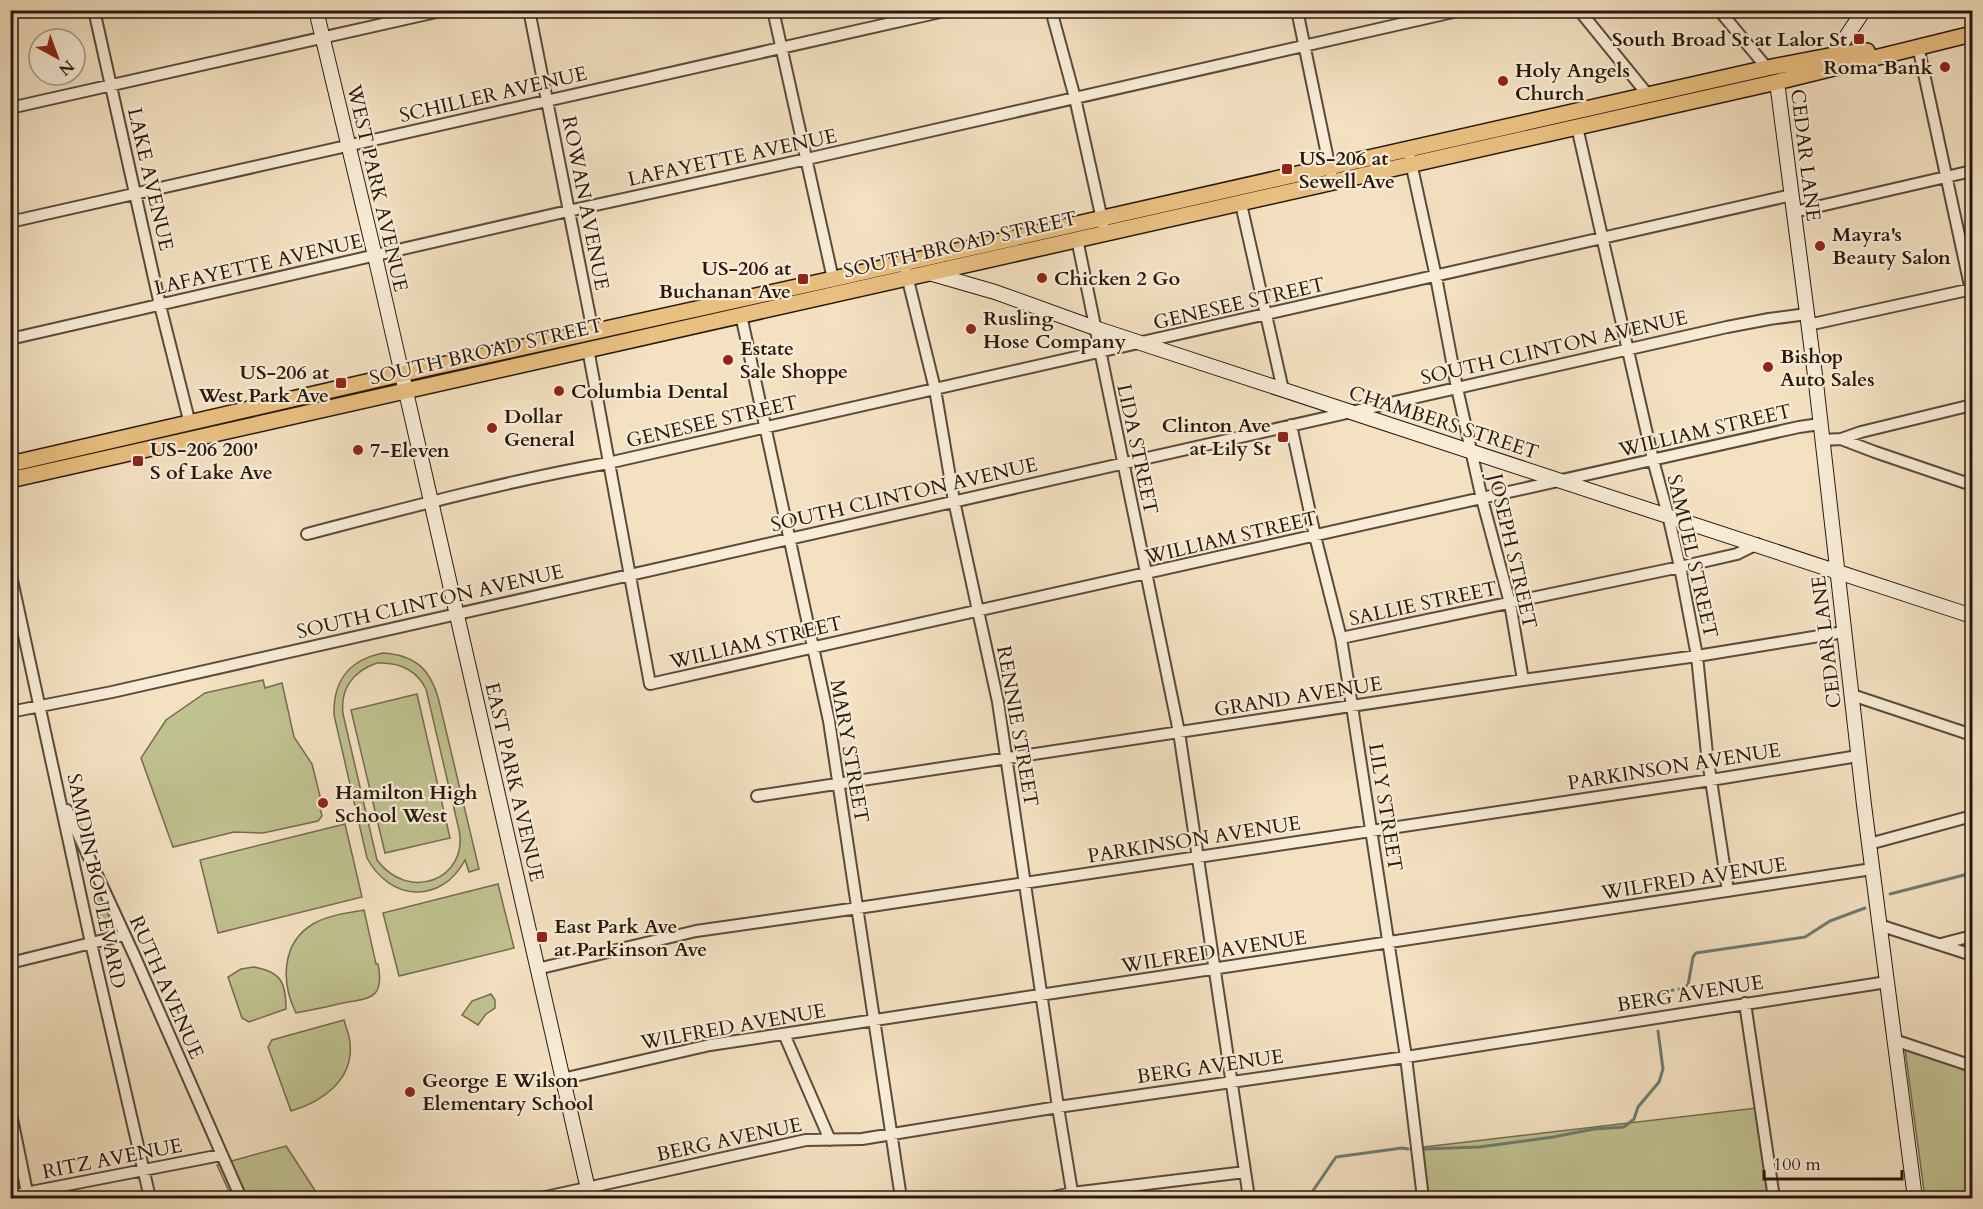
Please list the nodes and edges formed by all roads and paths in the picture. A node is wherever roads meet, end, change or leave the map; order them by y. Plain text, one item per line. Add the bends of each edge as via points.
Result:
1 (94, 10) edge
2 (316, 10) edge
3 (445, 10) edge
4 (529, 10) edge
5 (773, 10) edge
6 (949, 10) edge
7 (1051, 10) edge
8 (1297, 10) edge
9 (1462, 10) edge
10 (1579, 10) edge
11 (1719, 10) edge
12 (1862, 11) edge
13 (1972, 34) edge
14 (322, 38) junction
15 (1918, 46) junction
16 (1305, 47) junction
17 (781, 49) junction
18 (1834, 55) junction
19 (1767, 69) junction
20 (1825, 70) junction
21 (1777, 82) junction
22 (111, 86) junction
23 (1648, 95) junction
24 (1075, 98) junction
25 (548, 100) junction
26 (10, 108) edge
27 (1577, 127) junction
28 (348, 145) junction
29 (1408, 149) junction
30 (807, 159) junction
31 (1411, 165) junction
32 (1329, 167) junction
33 (1972, 171) edge
34 (1946, 177) junction
35 (1332, 183) junction
36 (136, 194) junction
37 (1792, 195) junction
38 (1241, 204) junction
39 (568, 211) junction
40 (1794, 212) junction
41 (10, 222) edge
42 (1103, 226) junction
43 (1077, 239) junction
44 (1602, 239) junction
45 (375, 256) junction
46 (905, 270) junction
47 (928, 273) junction
48 (878, 276) junction
49 (1436, 277) junction
50 (833, 279) junction
51 (1972, 291) edge
52 (160, 305) junction
53 (741, 315) junction
54 (1266, 315) junction
55 (1807, 320) junction
56 (1095, 328) junction
57 (593, 332) junction
58 (10, 339) edge
59 (1140, 343) junction
60 (588, 349) junction
61 (1628, 349) junction
62 (1100, 351) junction
63 (401, 374) junction
64 (1457, 388) junction
65 (935, 389) junction
66 (1282, 390) junction
67 (404, 391) junction
68 (1972, 405) edge
69 (1350, 412) junction
70 (190, 424) junction
71 (1820, 424) junction
72 (1291, 425) junction
73 (766, 427) junction
74 (1841, 439) junction
75 (1822, 440) junction
76 (1472, 452) junction
77 (1653, 460) junction
78 (608, 463) junction
79 (1123, 463) junction
80 (10, 464) edge
81 (10, 480) edge
82 (1560, 481) junction
83 (1972, 485) edge
84 (1482, 499) junction
85 (954, 501) junction
86 (431, 502) junction
87 (1668, 515) junction
88 (307, 534) dead end
89 (1315, 536) junction
90 (790, 538) junction
91 (1757, 544) junction
92 (1680, 567) junction
93 (10, 571) edge
94 (1838, 572) junction
95 (1146, 574) junction
96 (629, 575) junction
97 (1510, 603) junction
98 (978, 611) junction
99 (457, 614) junction
100 (1972, 616) edge
101 (1844, 632) junction
102 (1341, 638) junction
103 (813, 647) junction
104 (1697, 656) junction
105 (1523, 680) junction
106 (1852, 695) junction
107 (40, 706) junction
108 (1352, 706) junction
109 (10, 712) edge
110 (1179, 732) junction
111 (1972, 735) edge
112 (1858, 756) junction
113 (1006, 758) junction
114 (1711, 780) junction
115 (838, 784) junction
116 (58, 791) junction
117 (757, 796) dead end
118 (1972, 816) edge
119 (1371, 830) junction
120 (1869, 844) junction
121 (1198, 857) junction
122 (1872, 869) junction
123 (1025, 882) junction
124 (1728, 891) junction
125 (858, 908) junction
126 (1879, 925) junction
127 (124, 935) junction
128 (1972, 936) edge
129 (91, 943) junction
130 (1389, 943) junction
131 (1940, 944) junction
132 (1972, 955) edge
133 (10, 963) edge
134 (537, 969) junction
135 (1215, 969) junction
136 (1887, 982) junction
137 (1041, 995) junction
138 (1745, 1003) junction
139 (875, 1021) junction
140 (784, 1034) junction
141 (1894, 1040) junction
142 (1406, 1057) junction
143 (1972, 1066) edge
144 (562, 1078) junction
145 (1232, 1081) junction
146 (1058, 1107) junction
147 (10, 1109) edge
148 (890, 1134) junction
149 (830, 1140) junction
150 (221, 1155) junction
151 (143, 1170) junction
152 (1245, 1172) junction
153 (589, 1193) edge
154 (10, 1196) edge
155 (28, 1196) edge
156 (1073, 1196) edge
157 (150, 1198) edge
158 (241, 1198) edge
159 (541, 1198) edge
160 (901, 1198) edge
161 (1048, 1198) edge
162 (1250, 1198) edge
163 (1423, 1198) edge
164 (1774, 1198) edge
165 (1915, 1198) edge

1 - 22 street, LAKE AVENUE
2 - 14 street, WEST PARK AVENUE
3 - 14 street
4 - 25 street, ROWAN AVENUE
5 - 17 street
6 - 17 street, SCHILLER AVENUE
7 - 24 street
8 - 16 street
9 - 16 street, LAFAYETTE AVENUE
10 - 23 street
11 - 19 street
12 - 18 street
13 - 15 main road, SOUTH BROAD STREET
14 - 22 street
14 - 28 street, WEST PARK AVENUE
15 - 18 main road, SOUTH BROAD STREET
15 - 20 main road, SOUTH BROAD STREET
15 - 34 street
16 - 24 street, LAFAYETTE AVENUE
16 - 32 street
17 - 25 street, SCHILLER AVENUE
17 - 30 street
18 - 19 main road, SOUTH BROAD STREET
18 - 20 street
19 - 23 main road, SOUTH BROAD STREET
20 - 21 main road, SOUTH BROAD STREET
21 - 27 main road, SOUTH BROAD STREET
21 - 37 street, CEDAR LANE
22 - 26 street
22 - 36 street, LAKE AVENUE
23 - 29 main road, SOUTH BROAD STREET
24 - 30 street, LAFAYETTE AVENUE
24 - 42 street
25 - 28 street, SCHILLER AVENUE
25 - 39 street, ROWAN AVENUE
27 - 31 main road, SOUTH BROAD STREET
27 - 44 street, SAMUEL STREET
28 - 36 street, SCHILLER AVENUE
28 - 45 street, WEST PARK AVENUE
29 - 31 street, JOSEPH STREET
29 - 32 main road, SOUTH BROAD STREET
30 - 39 street, LAFAYETTE AVENUE
30 - 50 street
31 - 35 main road, SOUTH BROAD STREET
31 - 49 street, JOSEPH STREET
32 - 35 street
32 - 42 main road, SOUTH BROAD STREET
33 - 34 street
34 - 40 street
34 - 51 street
35 - 38 main road, SOUTH BROAD STREET
36 - 41 street, SCHILLER AVENUE
36 - 52 street, LAKE AVENUE
37 - 40 street, CEDAR LANE
37 - 44 street, GENESEE STREET
38 - 42 main road, SOUTH BROAD STREET
38 - 54 street
39 - 45 street, LAFAYETTE AVENUE
39 - 57 street, ROWAN AVENUE
40 - 55 street, CEDAR LANE
42 - 43 main road, SOUTH BROAD STREET
42 - 46 main road, SOUTH BROAD STREET
43 - 47 main road, SOUTH BROAD STREET
43 - 56 street, LIDA STREET
44 - 49 street, GENESEE STREET
44 - 61 street, SAMUEL STREET
45 - 52 street, LAFAYETTE AVENUE
45 - 63 street, WEST PARK AVENUE
46 - 47 main road, SOUTH BROAD STREET
46 - 48 main road, SOUTH BROAD STREET
46 - 65 street, RENNIE STREET
47 - 56 street, CHAMBERS STREET
48 - 50 main road, SOUTH BROAD STREET
48 - 53 main road, SOUTH BROAD STREET
49 - 54 street, GENESEE STREET
49 - 64 street, JOSEPH STREET
50 - 57 main road, SOUTH BROAD STREET
51 - 55 street, SOUTH CLINTON AVENUE
52 - 58 street, LAFAYETTE AVENUE
52 - 70 street, LAKE AVENUE
53 - 60 main road, SOUTH BROAD STREET
53 - 73 street, MARY STREET
54 - 59 street, GENESEE STREET
54 - 66 street
55 - 61 street, SOUTH CLINTON AVENUE via 1748,323
55 - 71 street, CEDAR LANE
56 - 59 street, CHAMBERS STREET
56 - 62 street, LIDA STREET
57 - 63 main road, SOUTH BROAD STREET
59 - 62 street, GENESEE STREET
59 - 66 street, CHAMBERS STREET
60 - 67 main road, SOUTH BROAD STREET
60 - 78 street
61 - 64 street, SOUTH CLINTON AVENUE
61 - 77 street, SAMUEL STREET
62 - 65 street, GENESEE STREET
62 - 79 street, LIDA STREET
63 - 67 street, EAST PARK AVENUE
63 - 70 main road, SOUTH BROAD STREET
64 - 69 street, SOUTH CLINTON AVENUE
64 - 76 street, JOSEPH STREET
65 - 73 street, GENESEE STREET
65 - 85 street, RENNIE STREET
66 - 69 street, CHAMBERS STREET
67 - 81 main road, SOUTH BROAD STREET
67 - 86 street, EAST PARK AVENUE
68 - 74 street
69 - 72 street, SOUTH CLINTON AVENUE
69 - 76 street, CHAMBERS STREET
70 - 80 main road, SOUTH BROAD STREET
71 - 75 street, CEDAR LANE
71 - 77 street, WILLIAM STREET
72 - 79 street, SOUTH CLINTON AVENUE
72 - 89 street, LILY STREET
73 - 78 street, GENESEE STREET
73 - 90 street, MARY STREET
74 - 75 street
74 - 83 street
75 - 94 street, CEDAR LANE
76 - 82 street, CHAMBERS STREET
76 - 84 street, JOSEPH STREET
77 - 82 street, WILLIAM STREET
77 - 87 street, SAMUEL STREET
78 - 86 street, GENESEE STREET
78 - 96 street
79 - 85 street, SOUTH CLINTON AVENUE
79 - 95 street, LIDA STREET
82 - 84 street, WILLIAM STREET
82 - 87 street, CHAMBERS STREET
84 - 89 street, WILLIAM STREET
84 - 97 street, JOSEPH STREET
85 - 90 street, SOUTH CLINTON AVENUE
85 - 98 street, RENNIE STREET
86 - 88 street, GENESEE STREET
86 - 99 street, EAST PARK AVENUE
87 - 91 street, CHAMBERS STREET
87 - 92 street, SAMUEL STREET
89 - 95 street, WILLIAM STREET
89 - 102 street, LILY STREET
90 - 96 street, SOUTH CLINTON AVENUE
90 - 103 street, MARY STREET
91 - 92 street, SALLIE STREET via 1737,554
91 - 94 street, CHAMBERS STREET
92 - 97 street, SALLIE STREET
92 - 104 street, SAMUEL STREET
93 - 107 street, SAMDIN BOULEVARD
94 - 100 street, CHAMBERS STREET
94 - 101 street, CEDAR LANE
95 - 98 street, WILLIAM STREET
95 - 110 street, LIDA STREET
96 - 99 street, SOUTH CLINTON AVENUE
96 - 103 street, WILLIAM STREET via 650,684
97 - 102 street, SALLIE STREET
97 - 105 street, JOSEPH STREET
98 - 103 street, WILLIAM STREET
98 - 113 street, RENNIE STREET
99 - 107 street, SOUTH CLINTON AVENUE
99 - 134 street, EAST PARK AVENUE
101 - 104 street, GRAND AVENUE
101 - 106 street, CEDAR LANE
102 - 108 street, LILY STREET
103 - 115 street, MARY STREET
104 - 105 street, GRAND AVENUE
104 - 114 street, SAMUEL STREET
105 - 108 street, GRAND AVENUE
106 - 111 street
106 - 112 street, CEDAR LANE
107 - 109 street, SOUTH CLINTON AVENUE
107 - 116 street, SAMDIN BOULEVARD
108 - 110 street, GRAND AVENUE
108 - 119 street, LILY STREET
110 - 113 street, GRAND AVENUE
110 - 121 street, LIDA STREET
112 - 114 street, PARKINSON AVENUE
112 - 120 street, CEDAR LANE
113 - 115 street, GRAND AVENUE
113 - 123 street, RENNIE STREET
114 - 119 street, PARKINSON AVENUE
114 - 124 street, SAMUEL STREET
115 - 117 street, GRAND AVENUE
115 - 125 street, MARY STREET
116 - 127 street, RUTH AVENUE
116 - 129 street, SAMDIN BOULEVARD
118 - 120 street
119 - 121 street, PARKINSON AVENUE
119 - 130 street, LILY STREET
120 - 122 street, CEDAR LANE
121 - 123 street, PARKINSON AVENUE
121 - 135 street, LIDA STREET
122 - 124 street, WILFRED AVENUE
122 - 126 street, CEDAR LANE
123 - 125 street, PARKINSON AVENUE
123 - 137 street, RENNIE STREET
124 - 130 street, WILFRED AVENUE
125 - 134 street, PARKINSON AVENUE via 696,931
125 - 139 street, MARY STREET
126 - 131 street
126 - 136 street, CEDAR LANE
127 - 129 street
127 - 150 street, RUTH AVENUE
128 - 131 street
129 - 133 street
129 - 151 street, SAMDIN BOULEVARD
130 - 135 street, WILFRED AVENUE
130 - 142 street, LILY STREET
131 - 132 street
134 - 144 street, EAST PARK AVENUE
135 - 137 street, WILFRED AVENUE
135 - 145 street, LIDA STREET
136 - 138 street, BERG AVENUE
136 - 141 street, CEDAR LANE
137 - 139 street, WILFRED AVENUE
137 - 146 street, RENNIE STREET
138 - 142 street, BERG AVENUE
138 - 164 street
139 - 140 street, WILFRED AVENUE
139 - 148 street, MARY STREET
140 - 144 street, WILFRED AVENUE via 710,1045
140 - 149 street
141 - 143 street
141 - 165 street, CEDAR LANE
142 - 145 street, BERG AVENUE
142 - 163 street, LILY STREET
144 - 153 street, EAST PARK AVENUE
145 - 146 street, BERG AVENUE
145 - 152 street, LIDA STREET
146 - 148 street, BERG AVENUE
146 - 156 street, RENNIE STREET
147 - 155 street
148 - 149 street, BERG AVENUE
148 - 160 street, MARY STREET
149 - 153 street, BERG AVENUE via 806,1140
150 - 151 street, RITZ AVENUE
150 - 158 street, RUTH AVENUE
151 - 155 street, RITZ AVENUE
151 - 157 street, SAMDIN BOULEVARD
152 - 156 street
152 - 162 street, LIDA STREET
153 - 159 street, BERG AVENUE
154 - 155 street, RITZ AVENUE
156 - 161 street

